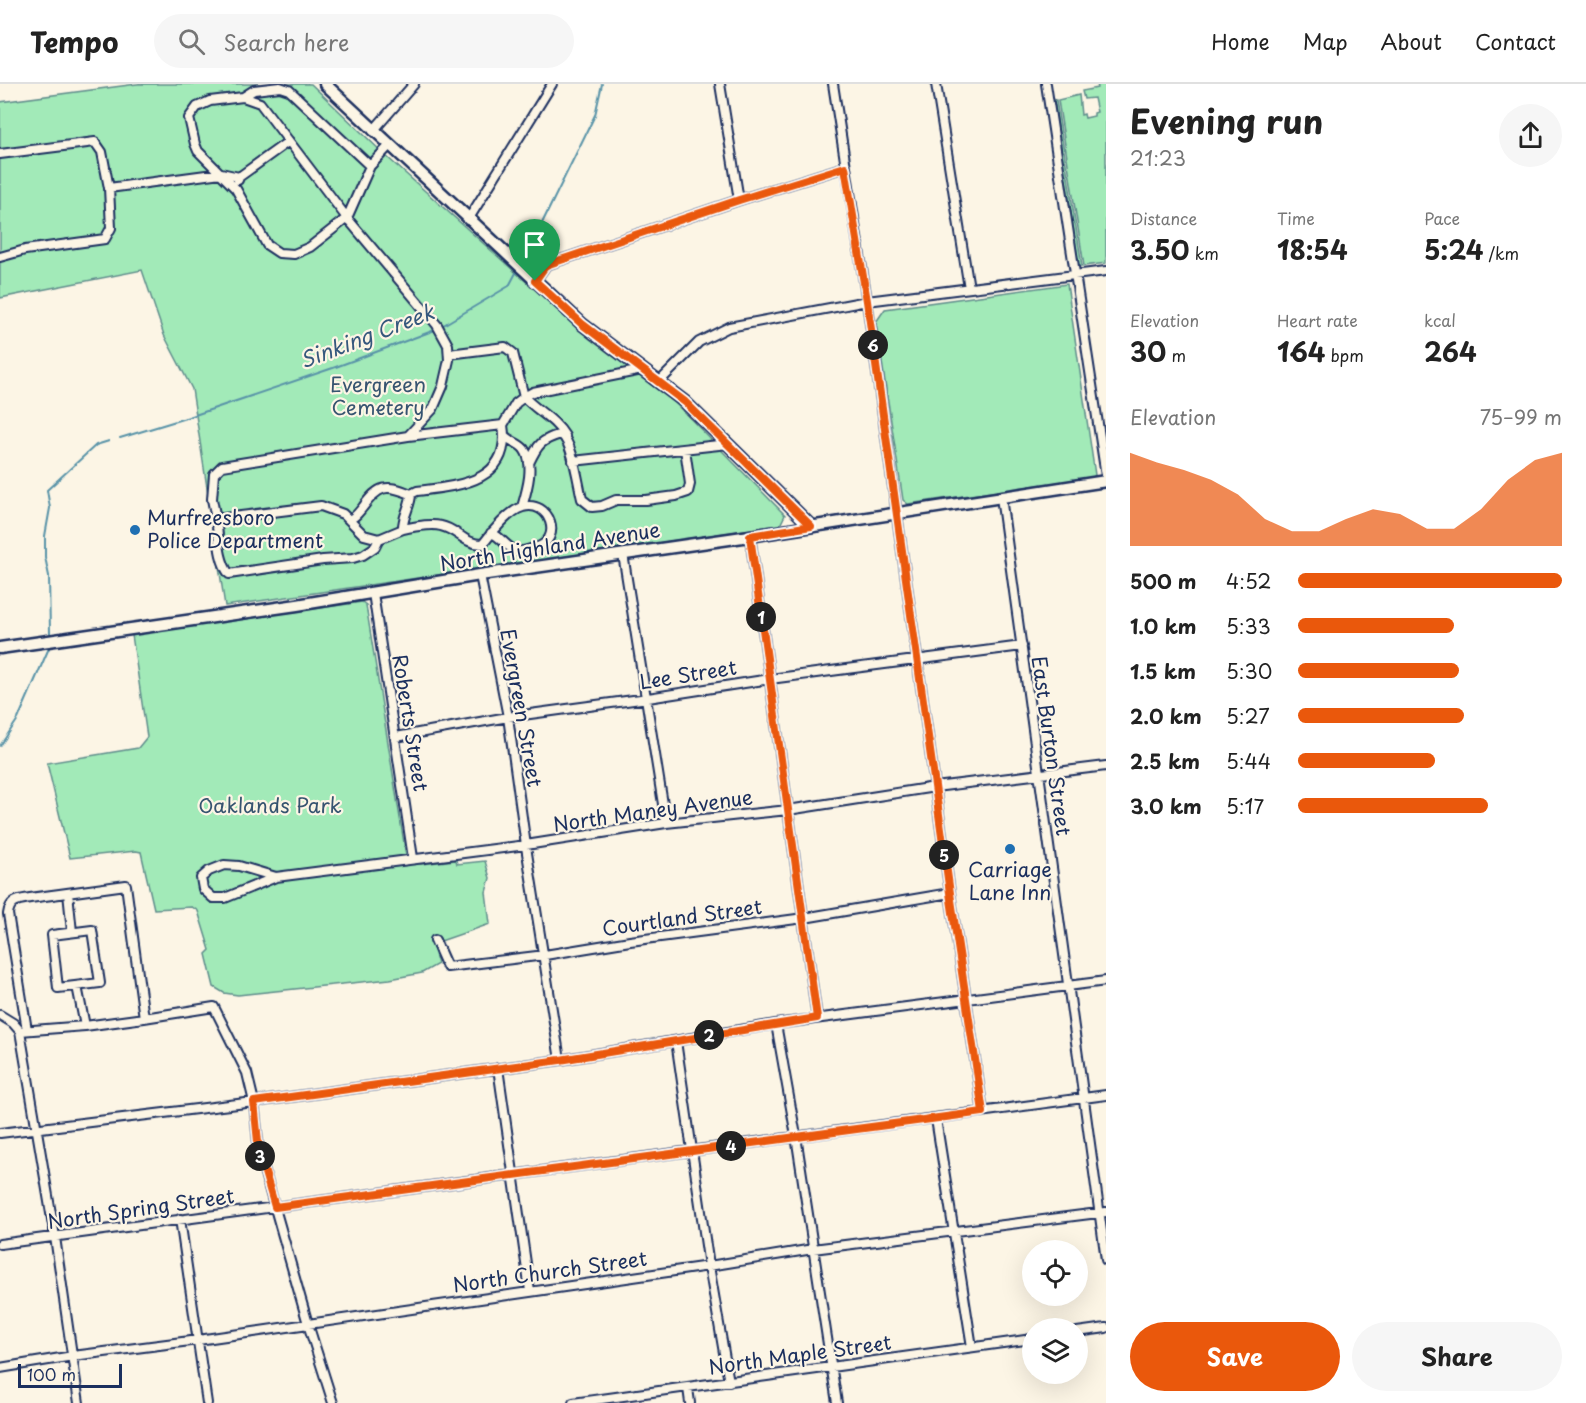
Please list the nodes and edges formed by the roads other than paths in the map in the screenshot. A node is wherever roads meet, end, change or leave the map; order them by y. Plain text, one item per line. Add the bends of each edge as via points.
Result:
1 (325, 84) edge
2 (414, 84) edge
3 (552, 84) edge
4 (720, 84) edge
5 (833, 84) edge
6 (936, 84) edge
7 (1046, 84) edge
8 (268, 89) junction
9 (243, 97) junction
10 (260, 103) junction
11 (373, 131) junction
12 (289, 141) junction
13 (389, 146) junction
14 (0, 154) edge
15 (370, 166) junction
16 (845, 167) junction
17 (221, 173) junction
18 (239, 177) junction
19 (109, 188) junction
20 (236, 189) junction
21 (739, 200) junction
22 (347, 218) junction
23 (468, 220) junction
24 (0, 256) edge
25 (1106, 271) edge
26 (1076, 274) junction
27 (535, 281) junction
28 (969, 288) junction
29 (867, 301) junction
30 (449, 354) junction
31 (642, 370) junction
32 (659, 382) junction
33 (524, 397) junction
34 (503, 425) junction
35 (504, 435) junction
36 (408, 436) junction
37 (566, 437) junction
38 (728, 444) junction
39 (685, 449) junction
40 (535, 450) junction
41 (525, 451) junction
42 (573, 461) junction
43 (529, 463) junction
44 (1106, 476) edge
45 (1106, 481) edge
46 (411, 494) junction
47 (1000, 497) junction
48 (522, 507) junction
49 (897, 513) junction
50 (216, 519) junction
51 (349, 520) junction
52 (811, 526) junction
53 (403, 529) junction
54 (491, 533) junction
55 (750, 536) junction
56 (379, 539) junction
57 (623, 554) junction
58 (480, 575) junction
59 (373, 593) junction
60 (1022, 646) junction
61 (0, 648) edge
62 (918, 660) junction
63 (770, 679) junction
64 (648, 698) junction
65 (508, 717) junction
66 (396, 737) junction
67 (1106, 766) edge
68 (1038, 775) junction
69 (935, 788) junction
70 (788, 810) junction
71 (666, 823) junction
72 (526, 845) junction
73 (413, 858) junction
74 (276, 877) junction
75 (68, 893) junction
76 (950, 893) junction
77 (804, 918) junction
78 (72, 932) junction
79 (435, 940) dead end
80 (544, 955) junction
81 (1106, 981) edge
82 (77, 986) junction
83 (1069, 987) junction
84 (966, 1000) junction
85 (0, 1015) edge
86 (144, 1018) junction
87 (817, 1018) junction
88 (776, 1024) junction
89 (85, 1026) junction
90 (23, 1031) junction
91 (676, 1041) junction
92 (560, 1060) junction
93 (498, 1068) junction
94 (1106, 1095) edge
95 (1084, 1098) junction
96 (254, 1102) junction
97 (983, 1112) junction
98 (936, 1119) junction
99 (35, 1129) junction
100 (0, 1133) edge
101 (796, 1136) junction
102 (692, 1152) junction
103 (515, 1173) junction
104 (275, 1207) junction
105 (1103, 1212) edge
106 (180, 1219) junction
107 (954, 1232) junction
108 (55, 1237) junction
109 (0, 1244) edge
110 (813, 1249) junction
111 (1106, 1260) edge
112 (709, 1266) junction
113 (530, 1291) junction
114 (308, 1324) junction
115 (1106, 1328) edge
116 (1088, 1330) edge
117 (198, 1340) junction
118 (1022, 1340) edge
119 (972, 1347) junction
120 (73, 1356) junction
121 (832, 1367) junction
122 (0, 1368) edge
123 (729, 1382) junction
124 (688, 1388) junction
125 (79, 1403) edge
126 (207, 1403) edge
127 (333, 1403) edge
128 (573, 1403) edge
129 (690, 1403) edge
130 (837, 1403) edge

1 - 11 street
2 - 11 street
3 - 23 street
4 - 21 street
5 - 16 street
6 - 28 street
7 - 26 street
8 - 9 street via 254,90
8 - 10 street
8 - 15 street via 289,90
9 - 10 street
9 - 17 street via 203,104 189,118 198,151
10 - 12 street
11 - 13 street
12 - 18 street
12 - 22 street
13 - 15 street
13 - 23 street
14 - 19 street via 96,142 102,152
15 - 22 street
16 - 21 street
16 - 29 street
17 - 18 street
17 - 19 street
17 - 20 street
18 - 20 street
19 - 24 street via 111,228 105,239
20 - 22 street via 267,245 279,253 294,254 310,247
21 - 27 street via 546,265
22 - 30 street via 439,328
23 - 27 street
25 - 26 street
26 - 28 street
26 - 44 street
27 - 31 street via 582,324
28 - 29 street
29 - 32 street via 729,327 699,342
29 - 49 street
30 - 33 street via 506,347 513,353
30 - 36 street via 443,386 433,409
31 - 32 street
31 - 33 street
32 - 38 street
33 - 34 street
33 - 37 street via 559,426
34 - 35 street
34 - 36 street
35 - 41 street
35 - 46 street via 498,458 480,478
36 - 50 street via 222,466 214,474 212,486
37 - 40 street via 561,434 546,438
37 - 42 street
38 - 39 street
38 - 52 street
39 - 42 street
39 - 42 street via 688,492 646,500 616,500 602,506 592,507 582,500
40 - 41 street
40 - 43 street
41 - 43 street
43 - 48 street
45 - 47 street, North Highland Avenue
46 - 51 street via 382,487
46 - 53 street
47 - 49 street, North Highland Avenue
47 - 60 street, East Burton Street
48 - 54 street
48 - 54 street via 536,506 547,515 552,526 550,537 542,546 519,552
49 - 52 street, North Highland Avenue
49 - 62 street
50 - 51 street via 321,506
50 - 56 street via 224,568 229,574 353,558 375,547
51 - 56 street via 364,535
52 - 55 street, North Highland Avenue
53 - 54 street via 440,525 474,545 483,544
53 - 56 street
55 - 57 street, North Highland Avenue
55 - 63 street
57 - 58 street, North Highland Avenue
57 - 64 street
58 - 59 street, North Highland Avenue
58 - 65 street, Evergreen Street
59 - 61 street, North Highland Avenue
59 - 66 street, Roberts Street
60 - 62 street, Lee Street
60 - 68 street, East Burton Street
62 - 63 street, Lee Street
62 - 69 street
63 - 64 street, Lee Street
63 - 70 street
64 - 65 street, Lee Street
64 - 71 street
65 - 66 street, Lee Street
65 - 72 street, Evergreen Street
66 - 73 street, Roberts Street
67 - 68 street, North Maney Avenue
68 - 69 street, North Maney Avenue
68 - 83 street, East Burton Street
69 - 70 street, North Maney Avenue
69 - 76 street
70 - 71 street, North Maney Avenue
70 - 77 street
71 - 72 street, North Maney Avenue
72 - 73 street, North Maney Avenue
72 - 80 street, Evergreen Street
73 - 74 street, North Maney Avenue
74 - 74 street via 228,864 208,871 200,884 208,895 220,898
75 - 78 street
75 - 86 street via 126,885
75 - 90 street via 15,901 10,906
76 - 77 street, Courtland Street
76 - 84 street
77 - 80 street, Courtland Street
77 - 87 street
78 - 82 street via 52,935 58,988
78 - 82 street via 92,930 100,983
79 - 80 street, Courtland Street via 447,967
80 - 92 street, Evergreen Street
81 - 83 street
82 - 89 street
83 - 84 street
83 - 95 street, East Burton Street
84 - 87 street
84 - 97 street
85 - 90 street
86 - 89 street
86 - 96 street via 214,1007 247,1073
87 - 88 street
88 - 91 street
88 - 101 street
89 - 90 street
90 - 99 street
91 - 92 street
91 - 102 street
92 - 93 street
93 - 96 street
93 - 103 street
94 - 95 street, North Spring Street
95 - 97 street, North Spring Street
95 - 105 street, East Burton Street
96 - 99 street
96 - 104 street via 259,1152
97 - 98 street, North Spring Street
98 - 101 street, North Spring Street
98 - 107 street
99 - 100 street
99 - 108 street
101 - 102 street, North Spring Street
101 - 110 street
102 - 103 street, North Spring Street
102 - 112 street
103 - 104 street, North Spring Street
103 - 113 street
104 - 106 street, North Spring Street
104 - 114 street
105 - 107 street, North Church Street
105 - 111 street, East Burton Street
106 - 108 street, North Spring Street
106 - 117 street
107 - 110 street, North Church Street
107 - 119 street
108 - 109 street, North Spring Street
108 - 120 street
110 - 112 street, North Church Street
110 - 121 street
112 - 113 street, North Church Street
112 - 123 street
113 - 114 street, North Church Street
114 - 117 street, North Church Street
114 - 127 street
115 - 116 street
117 - 120 street, North Church Street
117 - 126 street
118 - 119 street, North Maple Street
119 - 121 street, North Maple Street
120 - 122 street, North Church Street
120 - 125 street
121 - 123 street, North Maple Street
121 - 130 street
123 - 124 street, North Maple Street
124 - 128 street, North Maple Street
124 - 129 street

